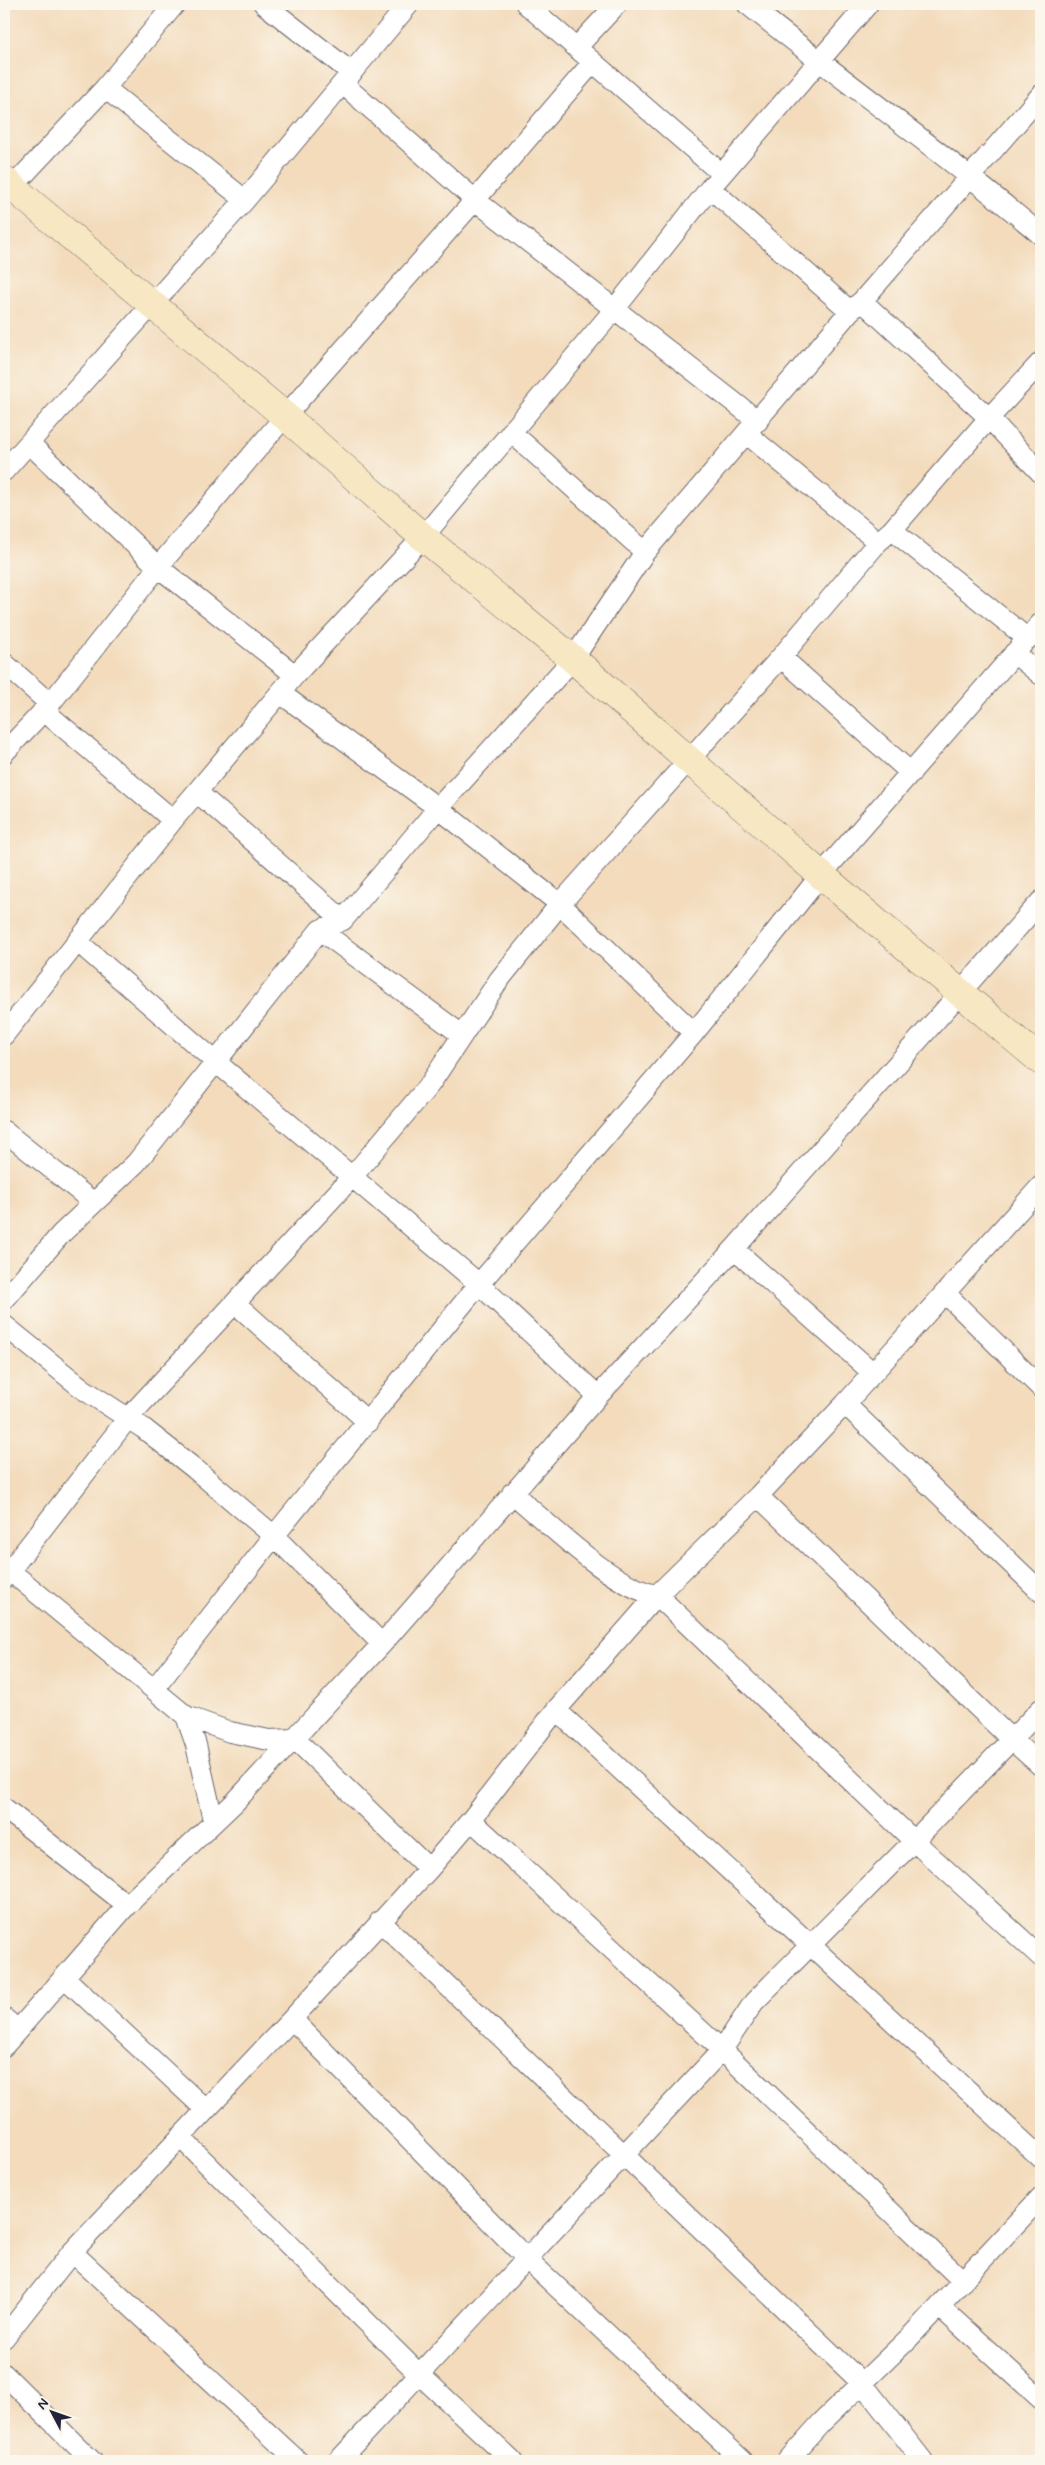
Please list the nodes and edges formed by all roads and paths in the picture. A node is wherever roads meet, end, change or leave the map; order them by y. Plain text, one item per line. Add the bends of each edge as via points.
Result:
1 (175, 4) edge
2 (264, 4) edge
3 (409, 4) edge
4 (526, 4) edge
5 (616, 4) edge
6 (747, 4) edge
7 (868, 4) edge
8 (577, 47) junction
9 (818, 61) junction
10 (593, 62) junction
11 (348, 78) junction
12 (105, 88) junction
13 (1041, 95) edge
14 (971, 176) junction
15 (716, 181) junction
16 (6, 188) edge
17 (245, 200) junction
18 (475, 200) junction
19 (1041, 235) edge
20 (151, 305) junction
21 (856, 306) junction
22 (614, 310) junction
23 (1041, 362) edge
24 (285, 416) junction
25 (988, 418) junction
26 (752, 428) junction
27 (511, 432) junction
28 (29, 442) junction
29 (4, 471) edge
30 (1041, 473) edge
31 (885, 536) junction
32 (423, 537) junction
33 (645, 552) junction
34 (158, 567) junction
35 (1041, 623) edge
36 (1021, 646) junction
37 (781, 657) junction
38 (573, 659) junction
39 (4, 663) edge
40 (295, 675) junction
41 (1041, 675) edge
42 (280, 693) junction
43 (46, 707) junction
44 (4, 752) edge
45 (688, 760) junction
46 (911, 773) junction
47 (198, 793) junction
48 (438, 808) junction
49 (173, 820) junction
50 (820, 875) junction
51 (1041, 902) edge
52 (560, 904) junction
53 (343, 920) junction
54 (320, 930) junction
55 (78, 942) junction
56 (960, 993) junction
57 (694, 1033) junction
58 (4, 1035) edge
59 (462, 1035) junction
60 (1041, 1061) edge
61 (217, 1063) junction
62 (4, 1131) edge
63 (352, 1177) junction
64 (1041, 1186) edge
65 (94, 1203) junction
66 (734, 1249) junction
67 (479, 1284) junction
68 (945, 1293) junction
69 (4, 1300) edge
70 (236, 1304) junction
71 (4, 1325) edge
72 (873, 1373) junction
73 (1041, 1388) edge
74 (598, 1396) junction
75 (845, 1404) junction
76 (128, 1418) junction
77 (368, 1422) junction
78 (512, 1493) junction
79 (758, 1496) junction
80 (274, 1536) junction
81 (5, 1572) edge
82 (1041, 1592) edge
83 (657, 1595) junction
84 (382, 1644) junction
85 (154, 1689) junction
86 (1041, 1709) edge
87 (556, 1710) junction
88 (186, 1716) junction
89 (295, 1738) junction
90 (1012, 1740) junction
91 (1041, 1766) edge
92 (4, 1808) edge
93 (213, 1820) junction
94 (471, 1820) junction
95 (914, 1841) junction
96 (429, 1869) junction
97 (127, 1904) junction
98 (380, 1921) junction
99 (811, 1943) junction
100 (1041, 1957) edge
101 (64, 1977) junction
102 (292, 2019) junction
103 (11, 2024) edge
104 (4, 2046) edge
105 (722, 2050) junction
106 (206, 2110) junction
107 (180, 2137) junction
108 (625, 2157) junction
109 (1041, 2158) edge
110 (1041, 2197) edge
111 (72, 2252) junction
112 (528, 2260) junction
113 (963, 2281) junction
114 (940, 2306) junction
115 (4, 2338) edge
116 (4, 2374) edge
117 (419, 2374) junction
118 (862, 2383) junction
119 (1041, 2399) edge
120 (92, 2461) edge
121 (298, 2461) edge
122 (338, 2461) edge
123 (512, 2461) edge
124 (743, 2461) edge
125 (787, 2461) edge
126 (923, 2461) edge

1 - 12 street
2 - 11 street
3 - 11 street
4 - 8 street
5 - 8 street
6 - 9 street
7 - 9 street
8 - 10 street
9 - 14 street
9 - 15 street
10 - 15 street
10 - 18 street
11 - 17 street
11 - 18 street
12 - 16 street
12 - 17 street
13 - 14 street
14 - 19 street
14 - 21 street
15 - 21 street
15 - 22 street
16 - 20 street
17 - 20 street
18 - 22 street
18 - 24 street
20 - 24 street
20 - 28 street
21 - 25 street
21 - 26 street
22 - 26 street
22 - 27 street
23 - 25 street
24 - 32 street
24 - 34 street
25 - 30 street
25 - 31 street
26 - 31 street
26 - 33 street
27 - 32 street
27 - 33 street
28 - 29 street
28 - 34 street
31 - 36 street
31 - 37 street
32 - 38 street
32 - 40 street
33 - 38 street
34 - 40 street
34 - 43 street
35 - 36 street
36 - 41 street
36 - 46 street
37 - 45 street
37 - 46 street
38 - 45 street
38 - 48 street
39 - 43 street
40 - 42 street
42 - 47 street
42 - 48 street
43 - 44 street
43 - 49 street
45 - 50 street
45 - 52 street
46 - 50 street
47 - 49 street
47 - 53 street
48 - 52 street
48 - 53 street
49 - 55 street
50 - 56 street
50 - 57 street
51 - 56 street
52 - 57 street
52 - 59 street via 499,980
53 - 54 street
54 - 59 street
54 - 61 street
55 - 58 street
55 - 61 street
56 - 60 street
56 - 66 street
57 - 67 street
59 - 63 street via 430,1084
61 - 63 street
61 - 65 street via 136,1163
62 - 65 street
63 - 67 street
63 - 70 street
64 - 68 street
65 - 69 street via 61,1234
66 - 72 street
66 - 74 street
67 - 74 street
67 - 77 street
68 - 72 street
68 - 73 street
70 - 76 street
70 - 77 street
71 - 76 street via 83,1389
72 - 75 street
74 - 78 street
75 - 79 street
75 - 82 street
76 - 80 street
76 - 81 street
77 - 80 street
78 - 83 street via 610,1574 643,1593
78 - 84 street
79 - 83 street
79 - 90 street
80 - 84 street
80 - 85 street
81 - 85 street
83 - 87 street
83 - 95 street
84 - 89 street
85 - 88 street
86 - 90 street
87 - 94 street
87 - 99 street
88 - 89 street via 269,1740
88 - 93 street
89 - 93 street via 235,1802
89 - 96 street
90 - 91 street
90 - 95 street
92 - 97 street
93 - 97 street
94 - 96 street
94 - 105 street
95 - 99 street
95 - 100 street
96 - 98 street
97 - 101 street
98 - 102 street
98 - 108 street
99 - 105 street via 754,2002
99 - 109 street
101 - 103 street
101 - 106 street
102 - 106 street
102 - 112 street
103 - 104 street
105 - 108 street
105 - 113 street
106 - 107 street
107 - 111 street
107 - 117 street
108 - 112 street
108 - 118 street
110 - 113 street
111 - 115 street
111 - 121 street
112 - 117 street
112 - 124 street
113 - 114 street
114 - 118 street
114 - 119 street
116 - 120 street
117 - 122 street
117 - 123 street
118 - 125 street
118 - 126 street

